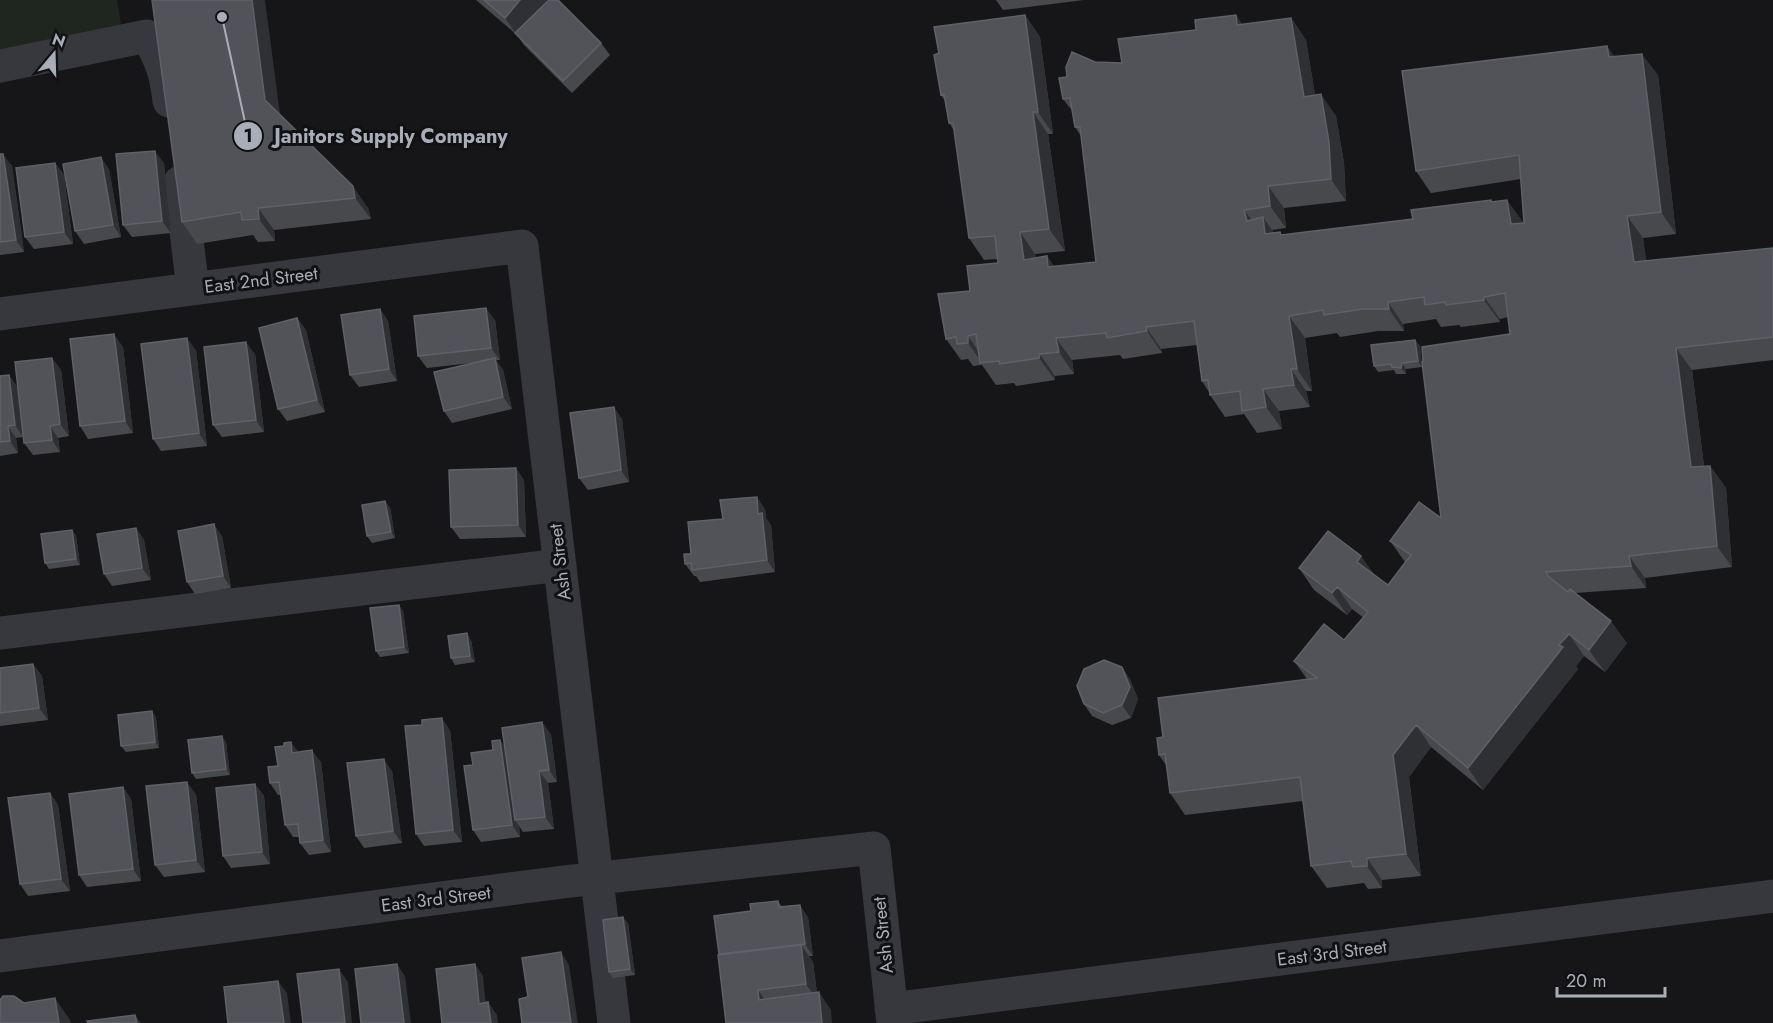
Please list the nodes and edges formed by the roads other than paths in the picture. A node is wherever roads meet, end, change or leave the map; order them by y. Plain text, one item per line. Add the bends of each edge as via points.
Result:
1 (0, 66) edge
2 (522, 246) joint
3 (193, 289) junction
4 (0, 314) edge
5 (560, 565) junction
6 (0, 633) edge
7 (874, 848) joint
8 (597, 878) junction
9 (1773, 896) edge
10 (0, 956) edge
11 (892, 1016) edge
12 (614, 1023) edge

1 - 3 street via 147,36 166,74
2 - 3 street, East 2nd Street
2 - 5 street, Ash Street
3 - 4 street, East 2nd Street
5 - 6 street
5 - 8 street, Ash Street
7 - 8 street, East 3rd Street
7 - 11 street, Ash Street
8 - 10 street, East 3rd Street
8 - 12 street, Ash Street
9 - 11 street, East 3rd Street

